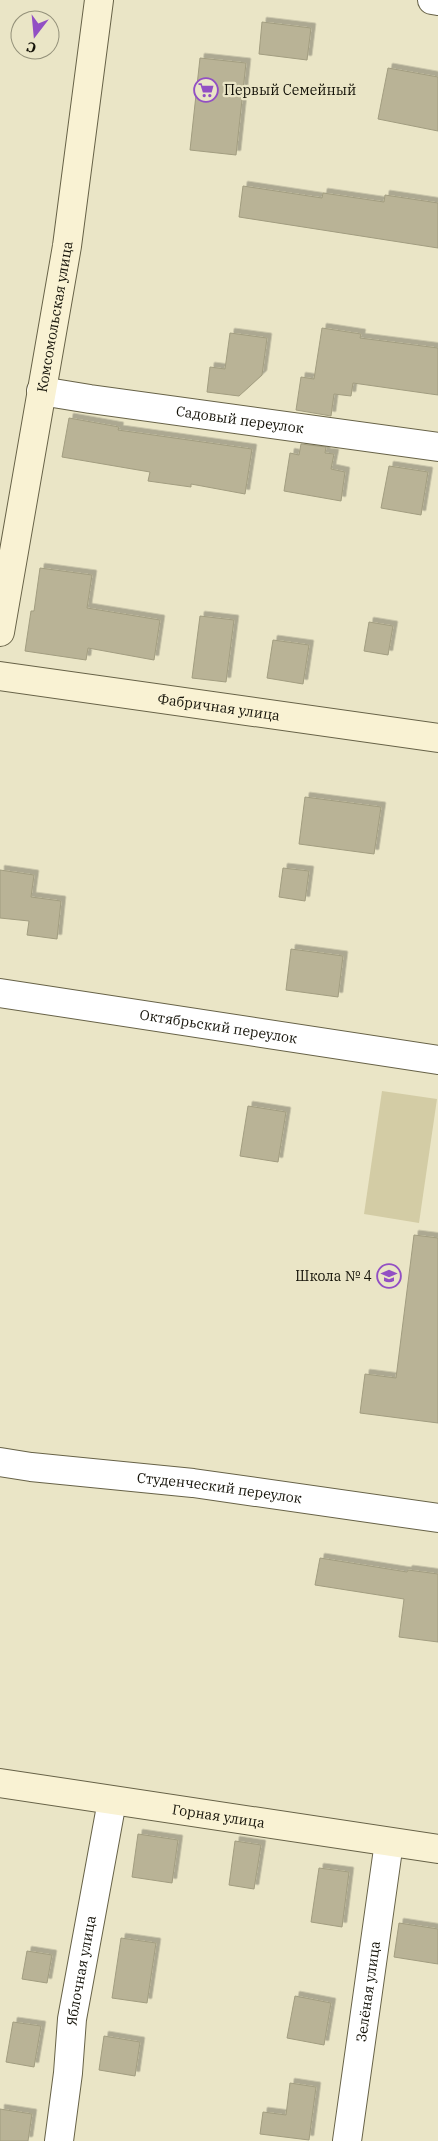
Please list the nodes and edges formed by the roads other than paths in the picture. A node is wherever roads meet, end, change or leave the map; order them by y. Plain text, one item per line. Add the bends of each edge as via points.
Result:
1 (99, 0) edge
2 (432, 0) edge
3 (438, 1) edge
4 (42, 391) junction
5 (438, 447) edge
6 (0, 632) edge
7 (0, 676) edge
8 (438, 738) edge
9 (0, 993) edge
10 (438, 1060) edge
11 (0, 1462) edge
12 (438, 1518) edge
13 (0, 1783) edge
14 (112, 1801) junction
15 (389, 1842) junction
16 (438, 1849) edge
17 (59, 2141) edge
18 (347, 2141) edge

1 - 4 street, Комсомольская улица via 67,246
2 - 3 street
4 - 5 street, Садовый переулок
4 - 6 street, Комсомольская улица
7 - 8 street, Фабричная улица
9 - 10 street, Октябрьский переулок
11 - 12 street, Студенческий переулок via 193,1483
13 - 14 street, Горная улица
14 - 15 street, Горная улица
14 - 17 street, Яблочная улица via 72,2019
15 - 16 street, Горная улица
15 - 18 street, Зелёная улица

